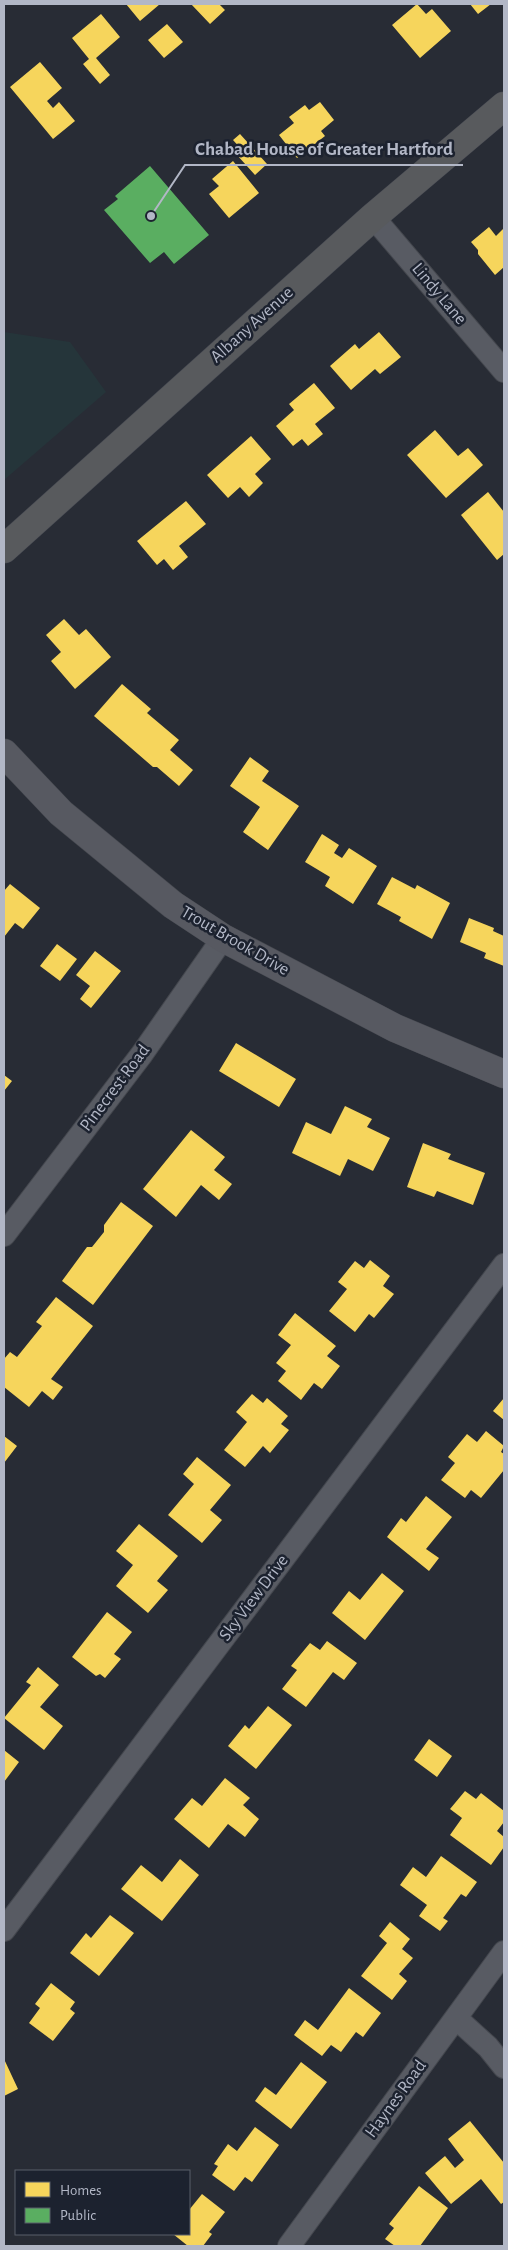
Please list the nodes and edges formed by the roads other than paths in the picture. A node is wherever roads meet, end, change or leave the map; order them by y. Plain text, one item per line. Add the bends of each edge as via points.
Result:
1 (504, 106) edge
2 (373, 217) junction
3 (504, 371) edge
4 (4, 549) edge
5 (4, 753) edge
6 (223, 938) junction
7 (504, 1074) edge
8 (4, 1235) edge
9 (504, 1265) edge
10 (4, 1930) edge
11 (504, 1952) edge
12 (456, 2018) junction
13 (504, 2067) edge
14 (289, 2246) edge

1 - 2 highway, Albany Avenue
2 - 3 street, Lindy Lane
2 - 4 highway, Albany Avenue
5 - 6 main road, Trout Brook Drive via 61,813 173,905
6 - 7 main road, Trout Brook Drive via 395,1028
6 - 8 street, Pinecrest Road via 142,1054
9 - 10 street, Sky View Drive
11 - 12 street, Haynes Road
12 - 13 street via 488,2047
12 - 14 street, Haynes Road

